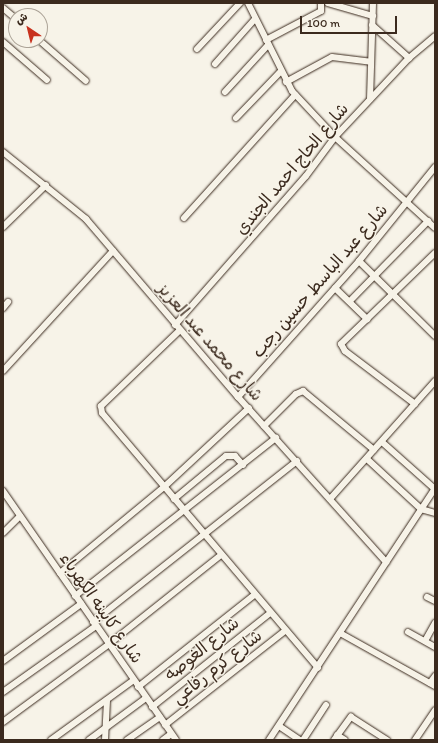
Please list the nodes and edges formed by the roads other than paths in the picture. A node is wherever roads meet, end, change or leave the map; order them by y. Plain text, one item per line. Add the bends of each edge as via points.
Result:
1 (240, 3) edge
2 (248, 3) edge
3 (321, 3) edge
4 (328, 3) edge
5 (373, 3) edge
6 (373, 16) junction
7 (256, 19) junction
8 (372, 24) junction
9 (435, 36) edge
10 (3, 42) edge
11 (267, 43) junction
12 (48, 48) edge
13 (197, 49) dead end
14 (409, 58) junction
15 (371, 62) junction
16 (215, 64) dead end
17 (281, 71) junction
18 (47, 80) dead end
19 (86, 81) dead end
20 (286, 82) junction
21 (226, 92) dead end
22 (295, 95) junction
23 (370, 99) junction
24 (236, 118) dead end
25 (335, 137) junction
26 (3, 152) edge
27 (435, 167) edge
28 (46, 185) junction
29 (407, 201) junction
30 (184, 218) dead end
31 (428, 221) junction
32 (4, 226) edge
33 (435, 228) edge
34 (113, 251) junction
35 (435, 253) edge
36 (359, 261) junction
37 (375, 276) junction
38 (335, 288) junction
39 (393, 294) junction
40 (350, 301) junction
41 (8, 302) dead end
42 (3, 308) edge
43 (367, 319) junction
44 (177, 327) junction
45 (435, 336) edge
46 (3, 371) edge
47 (435, 381) edge
48 (238, 397) junction
49 (415, 404) junction
50 (248, 408) junction
51 (264, 426) junction
52 (276, 438) junction
53 (382, 442) junction
54 (374, 450) junction
55 (367, 458) junction
56 (297, 461) junction
57 (242, 465) junction
58 (164, 487) junction
59 (435, 489) edge
60 (3, 491) edge
61 (8, 499) junction
62 (174, 499) junction
63 (330, 499) junction
64 (3, 504) edge
65 (421, 509) junction
66 (184, 512) junction
67 (435, 514) edge
68 (20, 516) junction
69 (3, 533) edge
70 (203, 534) junction
71 (221, 555) junction
72 (386, 562) junction
73 (60, 573) junction
74 (254, 595) junction
75 (75, 596) junction
76 (427, 597) dead end
77 (435, 601) edge
78 (81, 604) junction
79 (270, 613) junction
80 (435, 623) edge
81 (95, 624) junction
82 (286, 631) junction
83 (408, 632) dead end
84 (340, 633) junction
85 (425, 642) junction
86 (109, 644) junction
87 (435, 647) edge
88 (3, 661) edge
89 (318, 668) junction
90 (435, 676) edge
91 (134, 680) junction
92 (432, 685) edge
93 (138, 687) junction
94 (3, 692) edge
95 (146, 698) junction
96 (107, 700) junction
97 (326, 705) dead end
98 (152, 707) junction
99 (435, 710) edge
100 (160, 717) junction
101 (3, 722) edge
102 (165, 726) junction
103 (279, 726) junction
104 (105, 728) junction
105 (171, 734) junction
106 (336, 737) edge
107 (51, 740) edge
108 (89, 740) edge
109 (105, 740) edge
110 (127, 740) edge
111 (163, 740) edge
112 (176, 740) edge
113 (269, 740) edge
114 (301, 740) edge
115 (345, 740) edge
116 (387, 740) edge
117 (415, 740) edge

1 - 13 street
2 - 7 street
3 - 11 street via 321,11
4 - 6 street
5 - 6 street
6 - 8 street
7 - 11 street
7 - 16 street
8 - 14 street
8 - 15 street
9 - 14 street, شارع الحاج احمد الجندي
10 - 18 street
11 - 17 street
11 - 21 street
12 - 19 street
14 - 23 street, شارع الحاج احمد الجندي
15 - 20 street via 332,56
15 - 23 street
17 - 20 street
17 - 24 street
20 - 22 street
22 - 25 street
22 - 30 street
23 - 25 street, شارع الحاج احمد الجندي
25 - 29 street
25 - 44 street, شارع الحاج احمد الجندي via 302,180
26 - 28 street, شارع محمد عبد العزيز
27 - 29 street, شارع عبد الباسط حسين رجب
28 - 32 street
28 - 34 street, شارع محمد عبد العزيز via 74,206
29 - 31 street
29 - 36 street, شارع عبد الباسط حسين رجب
31 - 33 street
31 - 37 street
34 - 44 street, شارع محمد عبد العزيز
34 - 46 street
35 - 39 street
36 - 37 street
36 - 38 street, شارع عبد الباسط حسين رجب
37 - 39 street
37 - 40 street
38 - 40 street
38 - 48 street, شارع عبد الباسط حسين رجب
39 - 43 street
39 - 45 street
40 - 43 street
41 - 42 street
43 - 49 street via 343,341 342,348
44 - 48 street, شارع محمد عبد العزيز
44 - 58 street, شارع الحاج احمد الجندي via 101,409
47 - 49 street
48 - 50 street, شارع محمد عبد العزيز
49 - 53 street
50 - 51 street, شارع محمد عبد العزيز
50 - 58 street
51 - 52 street, شارع محمد عبد العزيز
51 - 54 street via 296,394 303,391
52 - 56 street, شارع محمد عبد العزيز
52 - 57 street
53 - 54 street
53 - 59 street
54 - 55 street
55 - 63 street
55 - 65 street
56 - 63 street, شارع محمد عبد العزيز
56 - 70 street
57 - 62 street via 235,456 226,456
57 - 66 street
58 - 62 street
58 - 73 street
59 - 65 street
60 - 61 street, شارع كابينه الكهرباء
61 - 64 street
61 - 68 street, شارع كابينه الكهرباء
62 - 66 street
63 - 72 street, شارع محمد عبد العزيز
65 - 67 street
65 - 72 street
66 - 70 street
66 - 75 street
68 - 69 street
68 - 73 street, شارع كابينه الكهرباء
70 - 71 street
70 - 81 street
71 - 74 street
71 - 86 street
72 - 84 street
73 - 75 street, شارع كابينه الكهرباء
74 - 79 street
74 - 93 street
75 - 78 street, شارع كابينه الكهرباء
76 - 77 street
78 - 81 street, شارع كابينه الكهرباء
78 - 88 street
79 - 82 street
79 - 98 street, شارع الغوصه
80 - 85 street
81 - 86 street, شارع كابينه الكهرباء
81 - 94 street
82 - 89 street
82 - 102 street, شارع كرم رفاعي
83 - 85 street
84 - 89 street
84 - 92 street
85 - 87 street
86 - 91 street, شارع كابينه الكهرباء
86 - 101 street
89 - 103 street
90 - 92 street
91 - 93 street, شارع كابينه الكهرباء
91 - 96 street
93 - 95 street, شارع كابينه الكهرباء
95 - 98 street, شارع كابينه الكهرباء
95 - 104 street
96 - 104 street
96 - 107 street
97 - 114 street
98 - 100 street, شارع كابينه الكهرباء
99 - 117 street
100 - 102 street, شارع كابينه الكهرباء
100 - 110 street
102 - 105 street, شارع كابينه الكهرباء
103 - 113 street
103 - 114 street
104 - 108 street
104 - 109 street
105 - 111 street
105 - 112 street, شارع كابينه الكهرباء
106 - 115 street
106 - 116 street via 350,717

